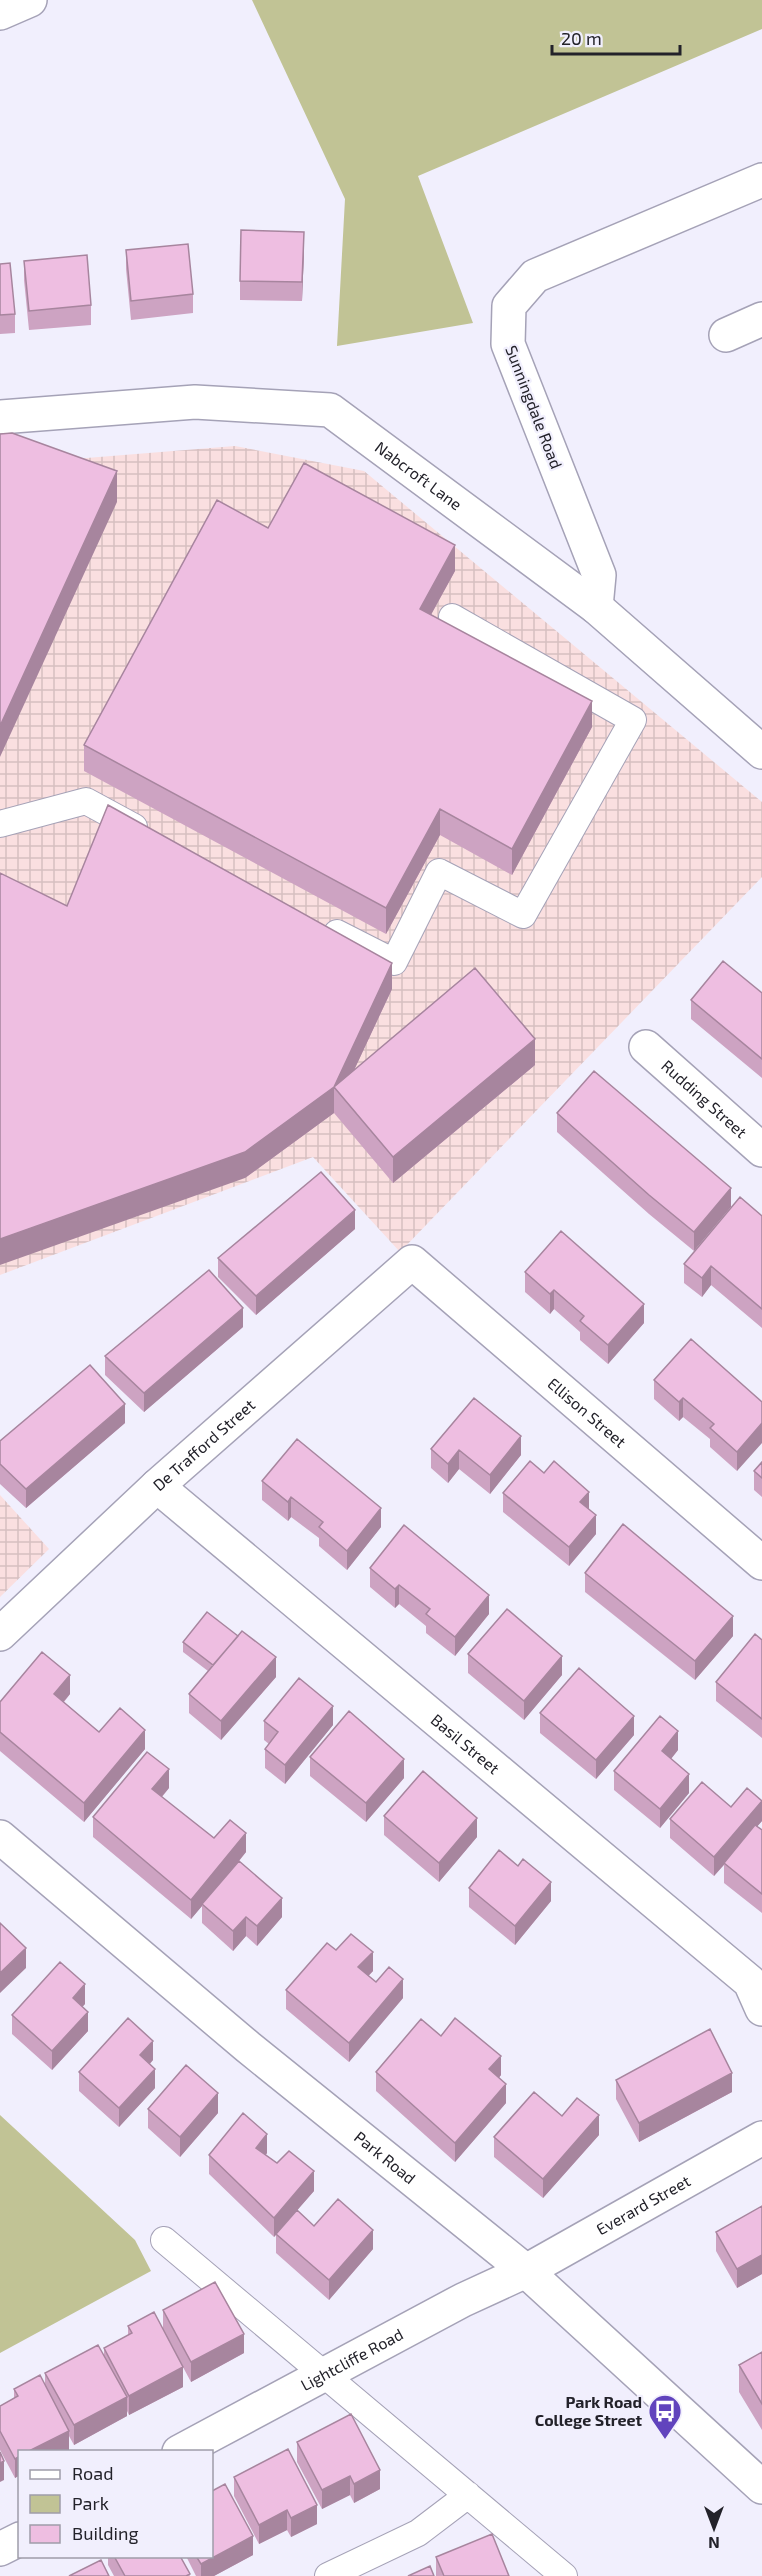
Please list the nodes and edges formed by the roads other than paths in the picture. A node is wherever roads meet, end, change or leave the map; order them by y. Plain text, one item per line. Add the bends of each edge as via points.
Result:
1 (30, 0) edge
2 (0, 13) edge
3 (762, 180) edge
4 (762, 320) edge
5 (726, 334) dead end
6 (0, 417) edge
7 (596, 607) junction
8 (452, 617) dead end
9 (762, 752) edge
10 (0, 824) edge
11 (160, 840) edge
12 (319, 923) edge
13 (646, 1047) dead end
14 (762, 1150) edge
15 (412, 1262) joint
16 (157, 1486) junction
17 (762, 1563) edge
18 (0, 1634) edge
19 (0, 1837) edge
20 (762, 2009) edge
21 (762, 2138) edge
22 (164, 2240) dead end
23 (526, 2271) junction
24 (323, 2373) junction
25 (182, 2450) edge
26 (762, 2487) edge
27 (468, 2495) junction
28 (18, 2540) edge
29 (0, 2549) edge
30 (328, 2576) edge
31 (564, 2576) edge

1 - 2 street
3 - 7 street, Sunningdale Road via 535,276 509,306 508,344 598,574
4 - 5 street
6 - 7 street, Nabcroft Lane via 195,402 330,410
7 - 9 street, Nabcroft Lane
8 - 12 lane via 633,720 523,915 439,872 394,962
10 - 11 lane via 86,801
13 - 14 street, Rudding Street
15 - 16 street, De Trafford Street
15 - 17 street, Ellison Street
16 - 18 street, De Trafford Street
16 - 20 street, Basil Street via 750,1982
19 - 23 street, Park Road via 248,2047
21 - 23 street, Everard Street
22 - 24 lane
23 - 24 street, Lightcliffe Road
23 - 26 street, Park Road
24 - 25 street, Lightcliffe Road
24 - 27 lane
27 - 30 lane via 418,2533
27 - 31 lane
28 - 29 street

